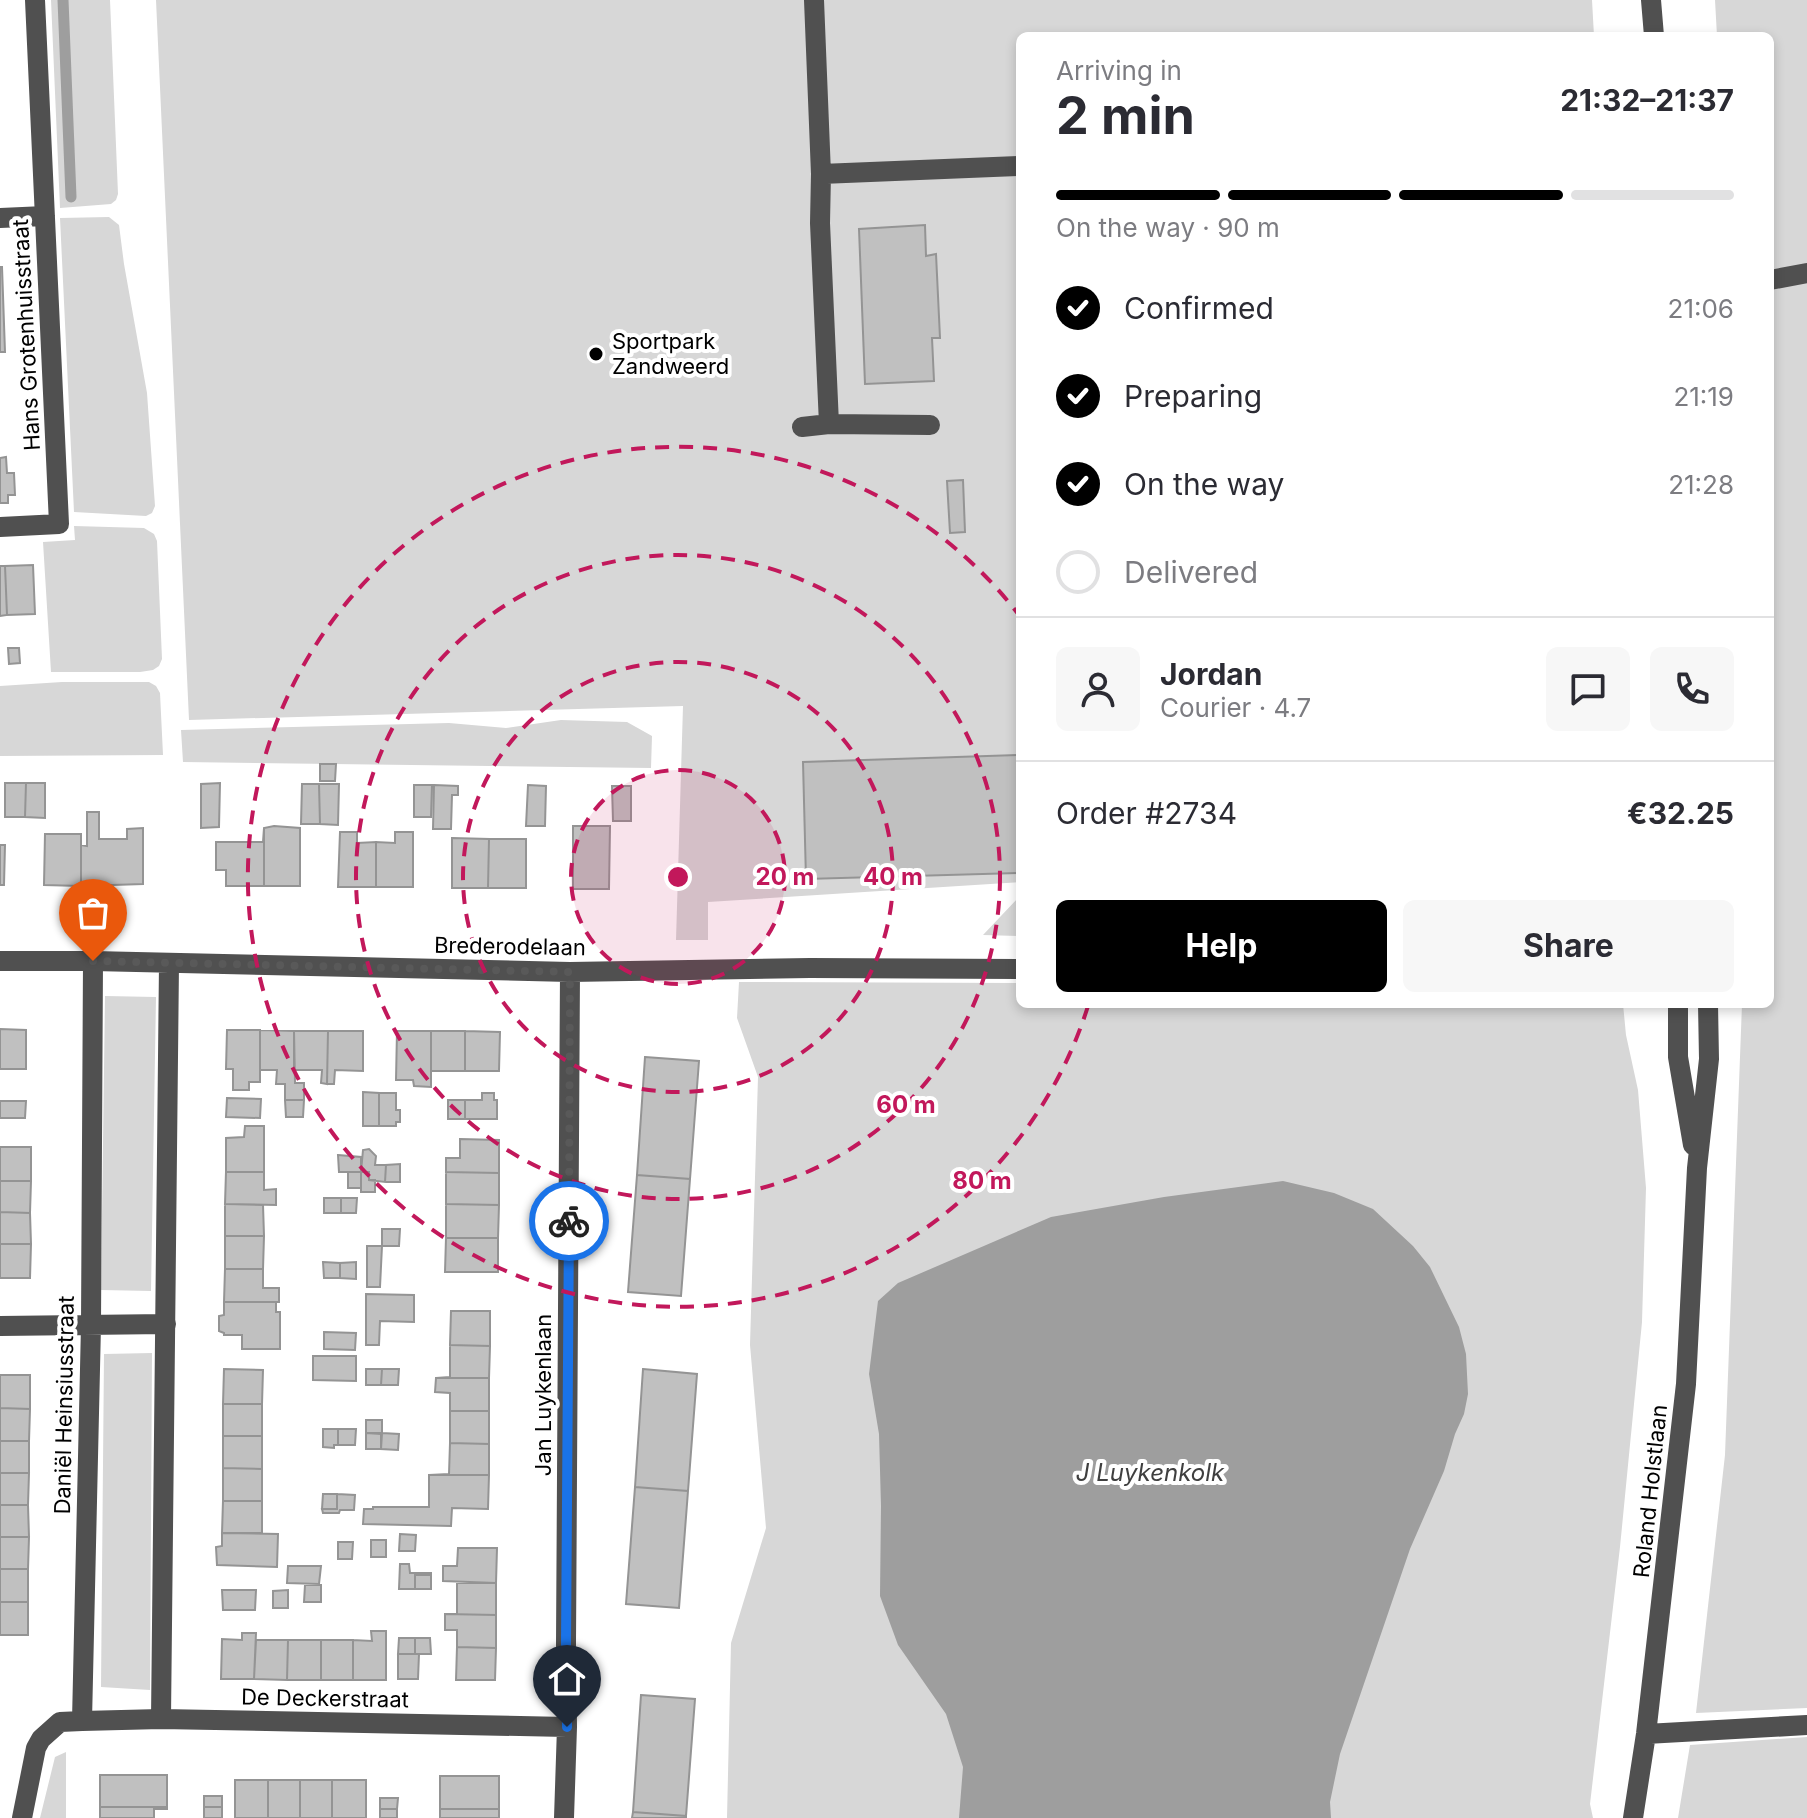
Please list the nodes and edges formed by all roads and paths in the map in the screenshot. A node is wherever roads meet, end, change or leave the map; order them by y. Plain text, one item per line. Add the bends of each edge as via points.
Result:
1 (35, 0) edge
2 (814, 0) edge
3 (1651, 0) edge
4 (1654, 32) edge
5 (1016, 166) edge
6 (821, 174) junction
7 (45, 216) junction
8 (0, 218) edge
9 (1807, 273) edge
10 (1774, 279) edge
11 (829, 424) junction
12 (930, 425) dead end
13 (802, 427) dead end
14 (0, 527) edge
15 (0, 961) edge
16 (93, 961) junction
17 (169, 963) junction
18 (1016, 969) edge
19 (570, 972) junction
20 (1678, 1008) edge
21 (1708, 1008) edge
22 (1697, 1168) junction
23 (166, 1324) junction
24 (91, 1325) junction
25 (0, 1326) edge
26 (161, 1719) junction
27 (82, 1721) junction
28 (1807, 1725) edge
29 (567, 1727) junction
30 (1646, 1734) junction
31 (22, 1818) edge
32 (564, 1818) edge
33 (1633, 1818) edge

1 - 7 street, Hans Grotenhuisstraat
2 - 6 street
3 - 4 street
5 - 6 street
6 - 11 street
7 - 8 street
7 - 14 street, Hans Grotenhuisstraat via 59,524
9 - 10 street
11 - 12 street
11 - 13 street
15 - 16 street, Brederodelaan
16 - 17 street, Brederodelaan
16 - 24 street, Daniël Heinsiusstraat
17 - 19 street, Brederodelaan
17 - 23 street
18 - 19 street, Brederodelaan
19 - 29 street, Jan Luykenlaan
20 - 22 street, Roland Holstlaan via 1678,1057
21 - 22 street, Roland Holstlaan via 1709,1059
22 - 30 street, Roland Holstlaan via 1686,1384
23 - 24 street
23 - 26 street
24 - 25 street
24 - 27 street, Daniël Heinsiusstraat
26 - 27 street, De Deckerstraat
26 - 29 street, De Deckerstraat
27 - 31 street via 60,1722 41,1739
28 - 30 street
29 - 32 street, Jan Luykenlaan
30 - 33 street, Roland Holstlaan

